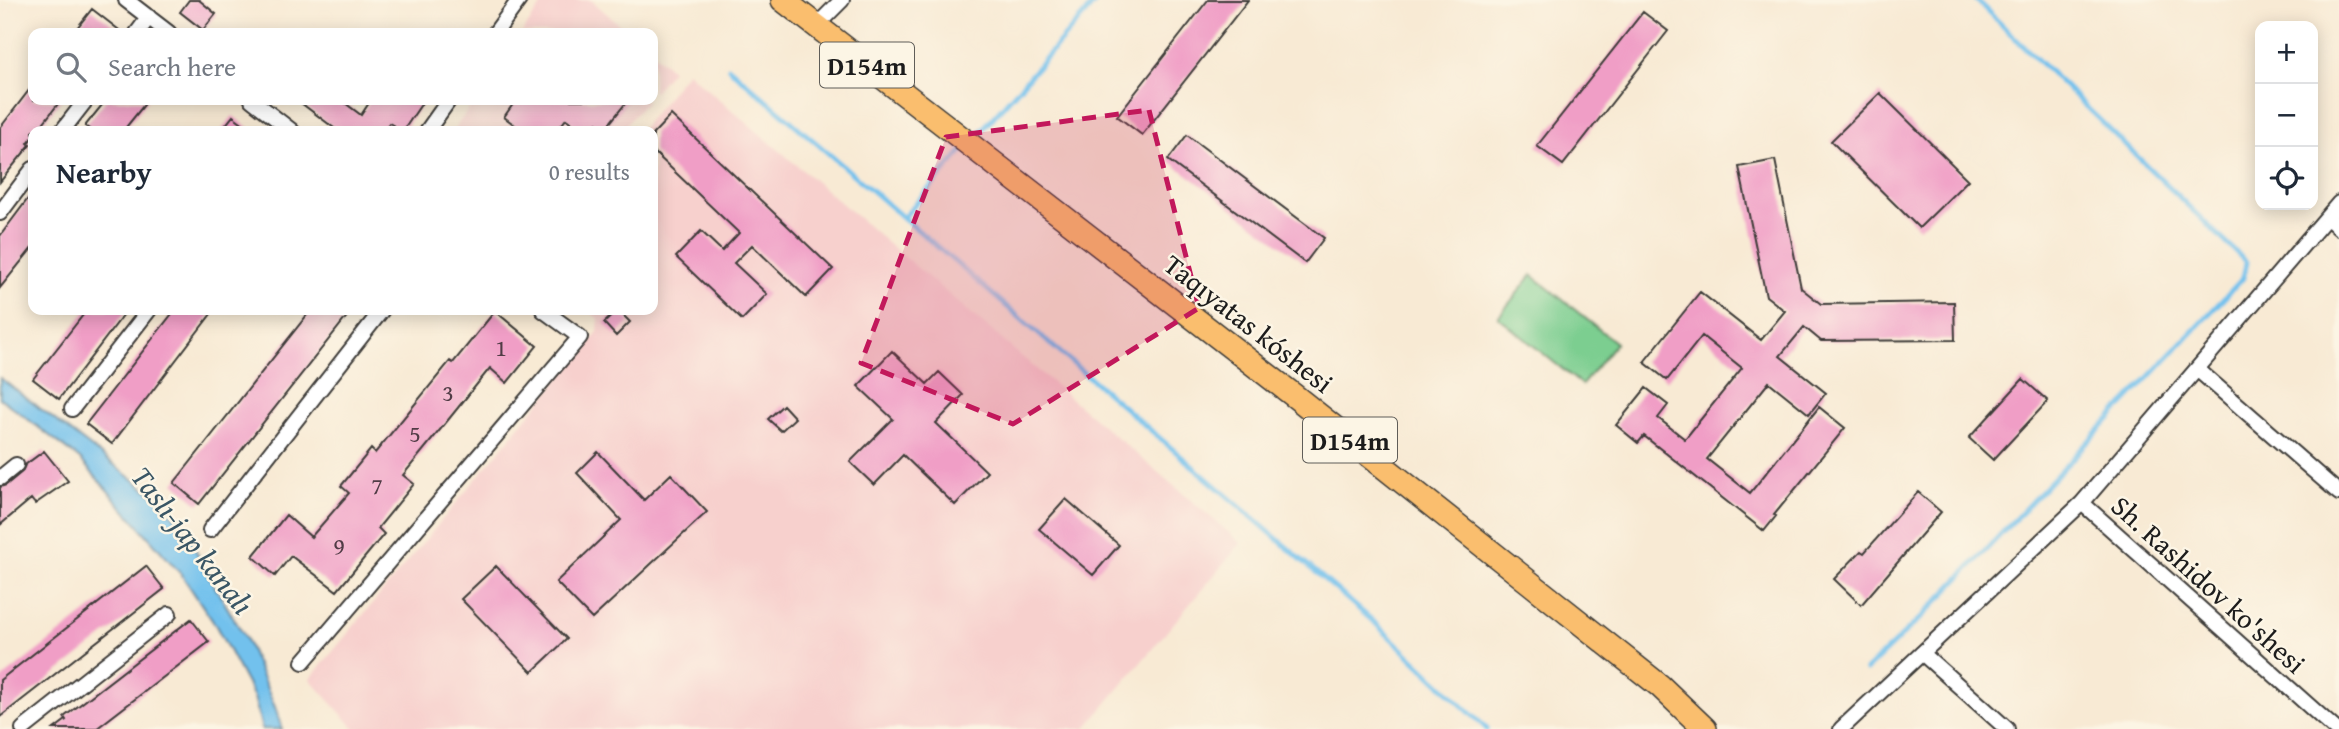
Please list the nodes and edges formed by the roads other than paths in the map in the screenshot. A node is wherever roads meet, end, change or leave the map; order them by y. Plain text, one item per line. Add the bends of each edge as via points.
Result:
1 (126, 0) edge
2 (519, 0) edge
3 (783, 0) edge
4 (842, 0) edge
5 (149, 17) junction
6 (816, 26) junction
7 (141, 28) edge
8 (163, 28) edge
9 (499, 28) edge
10 (82, 105) edge
11 (258, 105) edge
12 (445, 105) edge
13 (66, 126) edge
14 (283, 126) edge
15 (431, 126) edge
16 (28, 176) edge
17 (2339, 203) edge
18 (0, 212) edge
19 (2327, 217) junction
20 (2339, 228) edge
21 (145, 315) edge
22 (378, 315) edge
23 (550, 315) edge
24 (2197, 369) junction
25 (72, 409) dead end
26 (16, 465) dead end
27 (0, 478) edge
28 (2339, 492) edge
29 (2082, 503) junction
30 (209, 530) dead end
31 (169, 614) dead end
32 (1922, 653) junction
33 (303, 663) dead end
34 (23, 729) edge
35 (1704, 729) edge
36 (1841, 729) edge
37 (2007, 729) edge
38 (2335, 729) edge

1 - 5 street
2 - 9 street
3 - 6 main road, Taqıyatas kóshesi / D154m
4 - 6 street
5 - 7 street
5 - 8 street
6 - 35 main road, Taqıyatas kóshesi / D154m via 1651,678
10 - 13 street
11 - 14 street
12 - 15 street
16 - 18 street
17 - 19 street
19 - 20 street
19 - 24 street
21 - 25 street
22 - 30 street
23 - 33 street via 580,337
24 - 28 street
24 - 29 street
26 - 27 street
29 - 32 street
29 - 38 street, Sh. Rashidov ko'shesi
31 - 34 street
32 - 36 street
32 - 37 street

